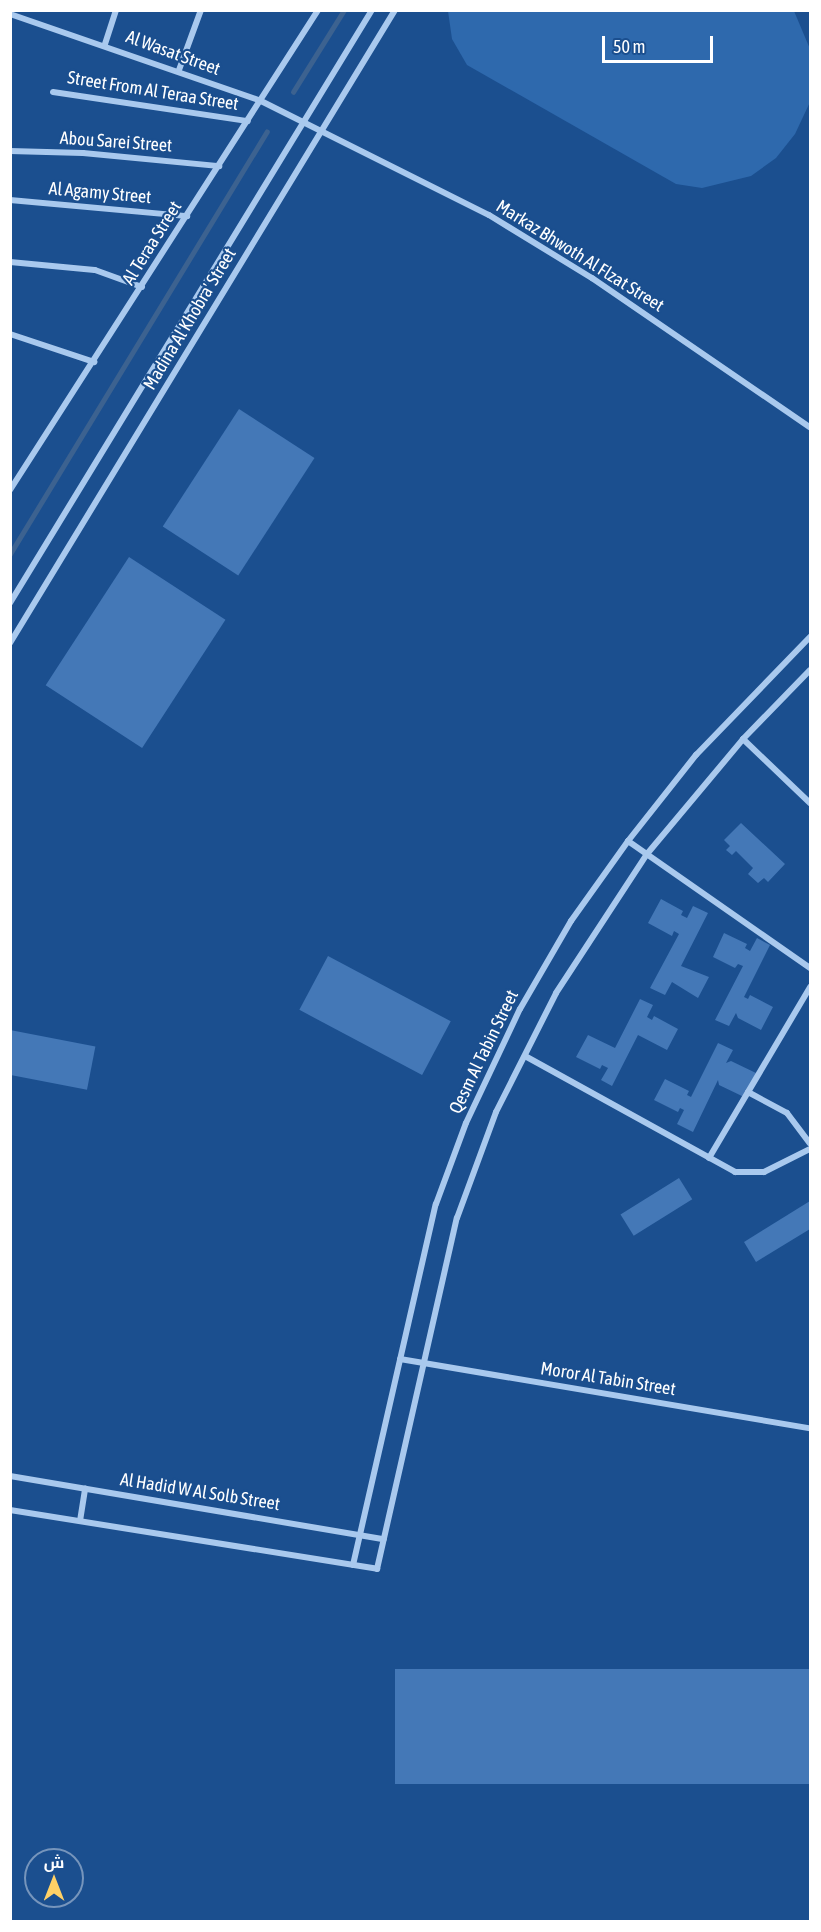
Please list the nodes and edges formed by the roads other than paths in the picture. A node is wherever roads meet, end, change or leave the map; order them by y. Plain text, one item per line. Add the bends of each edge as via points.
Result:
1 (116, 10) edge
2 (201, 10) edge
3 (318, 10) edge
4 (372, 10) edge
5 (395, 10) edge
6 (14, 13) edge
7 (105, 44) junction
8 (179, 70) junction
9 (53, 92) dead end
10 (261, 101) junction
11 (248, 121) junction
12 (306, 121) junction
13 (323, 129) junction
14 (10, 151) edge
15 (219, 166) junction
16 (10, 200) edge
17 (187, 216) junction
18 (10, 262) edge
19 (142, 287) junction
20 (10, 334) edge
21 (94, 362) junction
22 (810, 427) edge
23 (10, 490) edge
24 (10, 603) edge
25 (810, 637) edge
26 (11, 643) edge
27 (810, 670) edge
28 (743, 739) junction
29 (810, 803) edge
30 (628, 841) junction
31 (647, 854) junction
32 (810, 968) edge
33 (810, 987) edge
34 (525, 1056) junction
35 (748, 1092) junction
36 (810, 1143) edge
37 (810, 1149) edge
38 (709, 1158) junction
39 (400, 1359) junction
40 (423, 1363) junction
41 (810, 1428) edge
42 (10, 1476) edge
43 (85, 1488) junction
44 (10, 1510) edge
45 (80, 1521) junction
46 (360, 1534) junction
47 (384, 1539) junction
48 (353, 1565) junction

1 - 7 street
2 - 8 street
3 - 10 street, Al Teraa Street
4 - 12 street, Madina Al Khobra' Street
5 - 13 street, Madina Al Khobra' Street
6 - 7 street, Al Wasat Street
7 - 8 street, Al Wasat Street
8 - 10 street, Al Wasat Street
9 - 11 street, Street From Al Teraa Street
10 - 11 street, Al Teraa Street
10 - 12 street, Al Wasat Street
11 - 15 street, Al Teraa Street
12 - 13 street, Al Wasat Street
12 - 24 street, Madina Al Khobra' Street
13 - 22 street, Markaz Bhwoth Al Flzat Street via 541,246
13 - 26 street, Madina Al Khobra' Street
14 - 15 street, Abou Sarei Street via 83,153
15 - 17 street, Al Teraa Street
16 - 17 street, Al Agamy Street
17 - 19 street, Al Teraa Street
18 - 19 street via 95,270
19 - 21 street, Al Teraa Street
20 - 21 street
21 - 23 street, Al Teraa Street
25 - 30 street, Qesm Al Tabin Street via 696,755
27 - 28 street, Qesm Al Tabin Street
28 - 29 street
28 - 31 street, Qesm Al Tabin Street
30 - 31 street
30 - 39 street, Qesm Al Tabin Street via 545,964 466,1123 436,1204
31 - 32 street
31 - 34 street, Qesm Al Tabin Street via 556,993
33 - 35 street
34 - 38 street
34 - 40 street, Qesm Al Tabin Street via 484,1138 465,1191
35 - 36 street via 787,1113
35 - 38 street
37 - 38 street via 777,1167 749,1174 735,1172
39 - 40 street, Moror Al Tabin Street
39 - 46 street, Qesm Al Tabin Street
40 - 41 street, Moror Al Tabin Street
40 - 47 street, Qesm Al Tabin Street
42 - 43 street, Al Hadid W Al Solb Street
43 - 45 street
43 - 46 street, Al Hadid W Al Solb Street
44 - 45 street
45 - 48 street
46 - 47 street, Al Hadid W Al Solb Street
46 - 48 street, Qesm Al Tabin Street
47 - 48 street, Qesm Al Tabin Street via 377,1569

